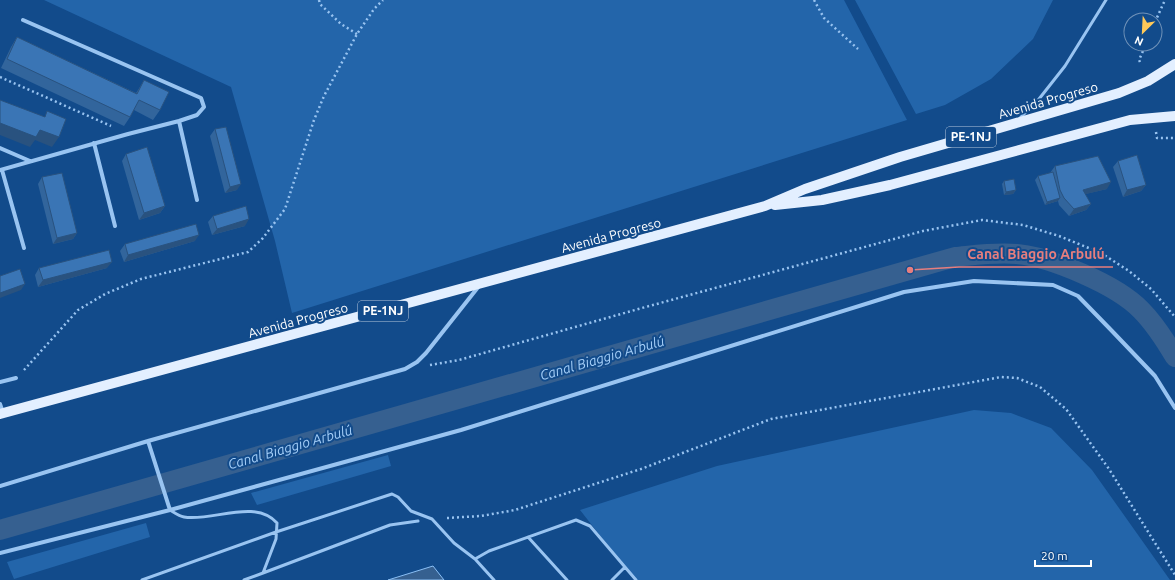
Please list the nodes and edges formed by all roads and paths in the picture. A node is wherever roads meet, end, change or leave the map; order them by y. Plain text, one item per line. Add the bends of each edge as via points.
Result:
1 (319, 0) edge
2 (383, 0) edge
3 (814, 0) edge
4 (1106, 0) edge
5 (1165, 0) edge
6 (1160, 12) edge
7 (23, 20) dead end
8 (357, 34) junction
9 (858, 49) dead end
10 (1142, 52) edge
11 (1140, 62) dead end
12 (1175, 64) edge
13 (0, 77) edge
14 (1175, 116) edge
15 (179, 121) junction
16 (1015, 124) junction
17 (1156, 130) dead end
18 (128, 134) junction
19 (1175, 138) edge
20 (94, 143) junction
21 (0, 148) edge
22 (31, 162) junction
23 (1, 170) edge
24 (196, 200) dead end
25 (765, 206) junction
26 (115, 226) dead end
27 (24, 248) dead end
28 (480, 284) junction
29 (1175, 317) edge
30 (405, 369) junction
31 (16, 378) joint
32 (0, 382) edge
33 (1175, 408) edge
34 (1, 411) edge
35 (148, 441) junction
36 (0, 486) edge
37 (170, 510) junction
38 (432, 519) junction
39 (418, 520) dead end
40 (276, 532) junction
41 (528, 537) junction
42 (0, 554) edge
43 (475, 559) junction
44 (625, 567) junction
45 (263, 573) junction
46 (1175, 575) edge
47 (142, 580) edge
48 (244, 580) edge
49 (494, 580) edge
50 (567, 580) edge
51 (612, 580) edge
52 (636, 580) edge

1 - 8 path via 341,24
2 - 8 path
3 - 9 path via 824,18
4 - 16 lane via 1065,66
5 - 6 path
7 - 15 street via 202,98 204,107 197,115
8 - 31 path via 316,114 285,209 263,238 248,252 141,280 105,294 78,310
10 - 11 path
12 - 16 main road, Avenida Progreso / PE-1NJ via 1148,81 1119,93
13 - 18 path
14 - 25 main road, Avenida Progreso / PE-1NJ via 1130,120 890,185 822,200
15 - 18 street
15 - 24 street
16 - 25 main road, Avenida Progreso / PE-1NJ via 900,157 805,189
17 - 19 path via 1157,138
18 - 20 street
20 - 22 street
20 - 26 street
21 - 22 street
22 - 23 street
23 - 27 street
25 - 28 main road, Avenida Progreso / PE-1NJ
28 - 30 street via 426,353
28 - 34 main road, Avenida Progreso / PE-1NJ
29 - 30 path via 1151,289 1101,253 1023,225 982,220 923,231 459,360
30 - 35 street
31 - 32 street
33 - 37 street via 1155,376 1078,296 1053,285 974,281 904,292 461,430
35 - 36 street
35 - 37 street
37 - 40 lane via 184,517 247,512 270,515 277,523
37 - 42 street
38 - 40 lane via 410,511 392,494
38 - 43 lane
38 - 46 path via 482,516 515,510 642,469 771,419 1001,377 1017,378 1040,387 1066,409 1109,469
39 - 45 lane via 390,525
40 - 45 lane via 276,539
40 - 47 lane
41 - 43 lane via 489,551
41 - 44 lane via 576,520 585,522
41 - 50 lane
43 - 49 lane
44 - 51 lane
44 - 52 lane
45 - 48 lane

